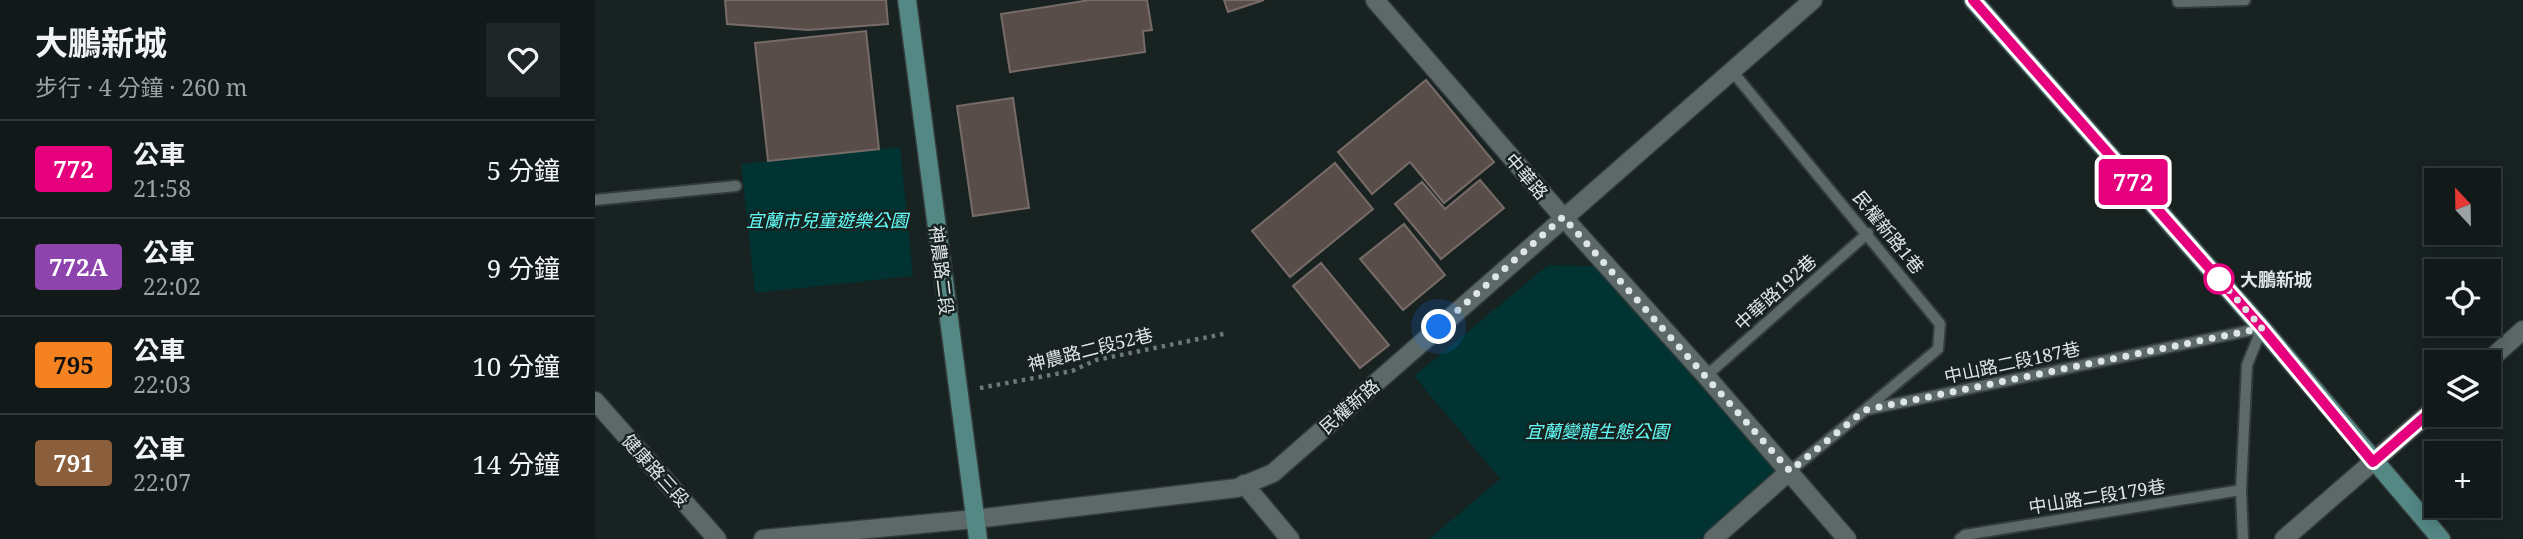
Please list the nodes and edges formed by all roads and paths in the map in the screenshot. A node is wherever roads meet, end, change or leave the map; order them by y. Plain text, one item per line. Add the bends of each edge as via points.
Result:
1 (907, 0) edge
2 (1375, 0) edge
3 (1813, 0) edge
4 (1973, 0) edge
5 (2245, 0) edge
6 (2178, 1) edge
7 (1732, 71) junction
8 (736, 186) dead end
9 (595, 200) edge
10 (1563, 217) junction
11 (1868, 233) junction
12 (2262, 328) junction
13 (2523, 330) edge
14 (1228, 333) dead end
15 (2500, 350) edge
16 (1706, 376) junction
17 (958, 391) junction
18 (595, 401) edge
19 (1865, 410) junction
20 (2424, 417) edge
21 (2373, 462) junction
22 (1790, 471) junction
23 (1244, 484) junction
24 (2241, 490) junction
25 (975, 519) junction
26 (717, 539) edge
27 (763, 539) edge
28 (978, 539) edge
29 (1290, 539) edge
30 (1713, 539) edge
31 (1847, 539) edge
32 (1960, 539) edge
33 (2243, 539) edge
34 (2284, 539) edge
35 (2441, 539) edge

1 - 17 street, 神農路二段
2 - 10 street, 中華路
3 - 7 street, 民權新路
4 - 12 street
5 - 6 lane
7 - 10 street, 民權新路
7 - 11 lane, 民權新路1巷
8 - 9 lane
10 - 16 street, 中華路
10 - 23 street, 民權新路 via 1273,473
11 - 16 lane, 中華路192巷
11 - 19 lane, 民權新路1巷 via 1940,324 1938,349
12 - 19 lane, 中山路二段187巷
12 - 21 street
12 - 24 lane via 2247,365
13 - 15 street
14 - 17 path, 神農路二段52巷 via 1096,360 1072,372
16 - 22 street, 中華路
17 - 25 street, 神農路二段
18 - 26 street, 健康路三段
19 - 22 lane, 中山路二段187巷
20 - 21 street
21 - 34 street
21 - 35 street
22 - 30 street
22 - 31 street, 中華路
23 - 25 street, 民權新路
23 - 29 street
24 - 32 lane, 中山路二段179巷
24 - 33 lane
25 - 27 street, 民權新路
25 - 28 street, 神農路二段

